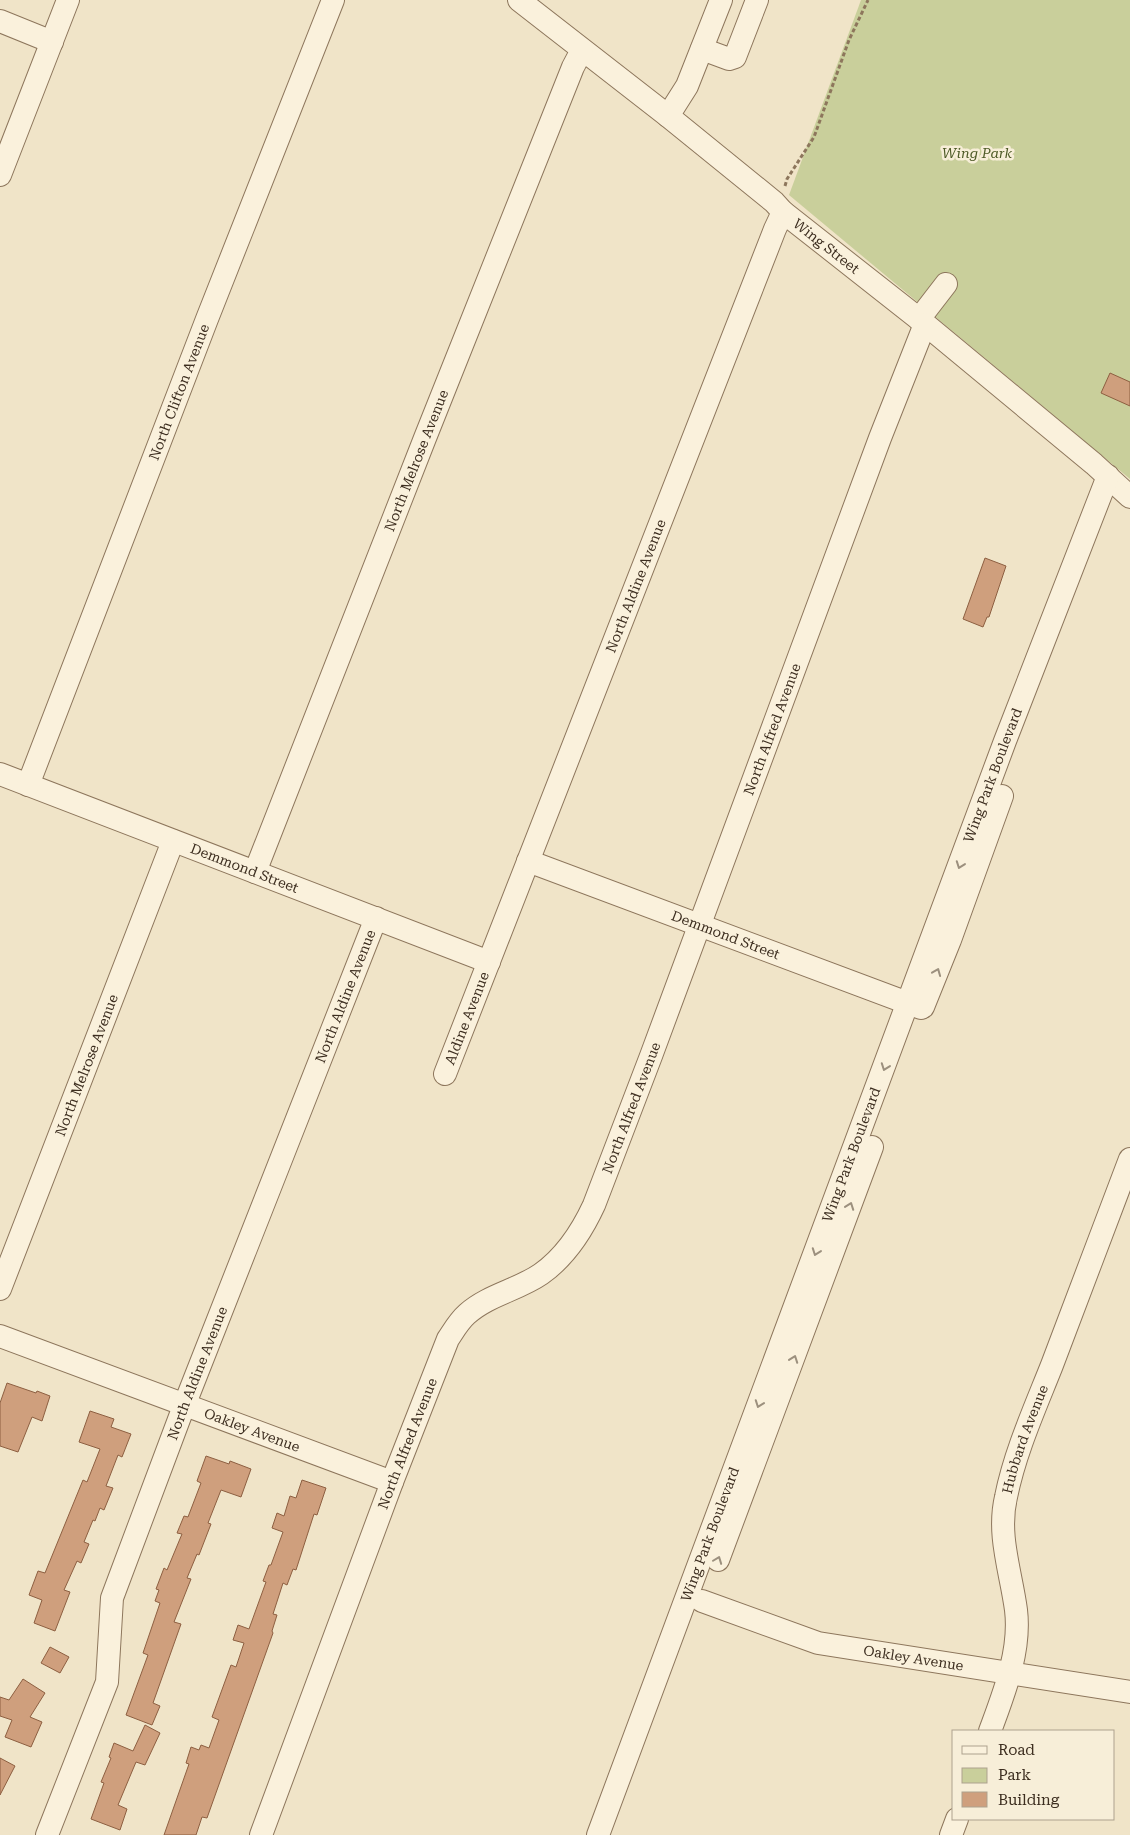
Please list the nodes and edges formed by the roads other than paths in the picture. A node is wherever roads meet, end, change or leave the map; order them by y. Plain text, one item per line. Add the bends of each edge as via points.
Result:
1 (68, 0) edge
2 (333, 0) edge
3 (518, 0) edge
4 (721, 0) edge
5 (758, 0) edge
6 (0, 21) edge
7 (52, 42) junction
8 (702, 49) junction
9 (582, 50) junction
10 (668, 116) junction
11 (9, 129) edge
12 (0, 175) edge
13 (783, 212) junction
14 (946, 284) dead end
15 (922, 322) junction
16 (1118, 485) edge
17 (0, 774) edge
18 (28, 785) junction
19 (173, 841) junction
20 (528, 861) junction
21 (255, 872) junction
22 (376, 918) junction
23 (699, 925) junction
24 (489, 962) junction
25 (915, 1006) junction
26 (445, 1074) dead end
27 (1130, 1159) edge
28 (0, 1290) edge
29 (0, 1336) edge
30 (184, 1406) junction
31 (392, 1482) junction
32 (702, 1601) junction
33 (1010, 1673) junction
34 (1130, 1692) edge
35 (990, 1730) edge
36 (957, 1820) edge
37 (47, 1835) edge
38 (261, 1835) edge
39 (598, 1835) edge
40 (615, 1835) edge
41 (950, 1835) edge

1 - 7 street
2 - 18 street, North Clifton Avenue
3 - 9 street, Wing Street
4 - 8 street
5 - 8 street via 735,57 728,58
6 - 7 street
7 - 11 street
8 - 10 street via 687,86
9 - 10 street, Wing Street
9 - 21 street, North Melrose Avenue via 428,428
10 - 13 street, Wing Street
11 - 12 street
13 - 15 street, Wing Street
13 - 20 street, North Aldine Avenue
14 - 15 street, North Alfred Avenue
15 - 16 street, Wing Street
15 - 23 street, North Alfred Avenue
16 - 25 street, Wing Park Boulevard via 950,940
17 - 18 street, Demmond Street
18 - 19 street, Demmond Street
19 - 21 street, Demmond Street
19 - 28 street, North Melrose Avenue
20 - 23 street, Demmond Street
20 - 24 street, North Aldine Avenue
21 - 22 street, Demmond Street
22 - 24 street, Demmond Street
22 - 30 street, North Aldine Avenue
23 - 25 street, Demmond Street
23 - 31 street, North Alfred Avenue via 586,1224 556,1262 540,1274 479,1305 458,1323 448,1339
24 - 26 street, Aldine Avenue
32 -> 25 street, Wing Park Boulevard via 806,1327
25 -> 39 street, Wing Park Boulevard
27 - 33 street, Hubbard Avenue via 1032,1418 1005,1499 1004,1546 1016,1611
29 - 30 street, Oakley Avenue
30 - 31 street, Oakley Avenue
30 - 37 street, North Aldine Avenue via 112,1598 107,1682
31 - 38 street, North Alfred Avenue
32 - 33 street, Oakley Avenue via 818,1643
32 - 40 street, Wing Park Boulevard
33 - 34 street, Oakley Avenue
33 - 35 street, Hubbard Avenue
36 - 41 street

